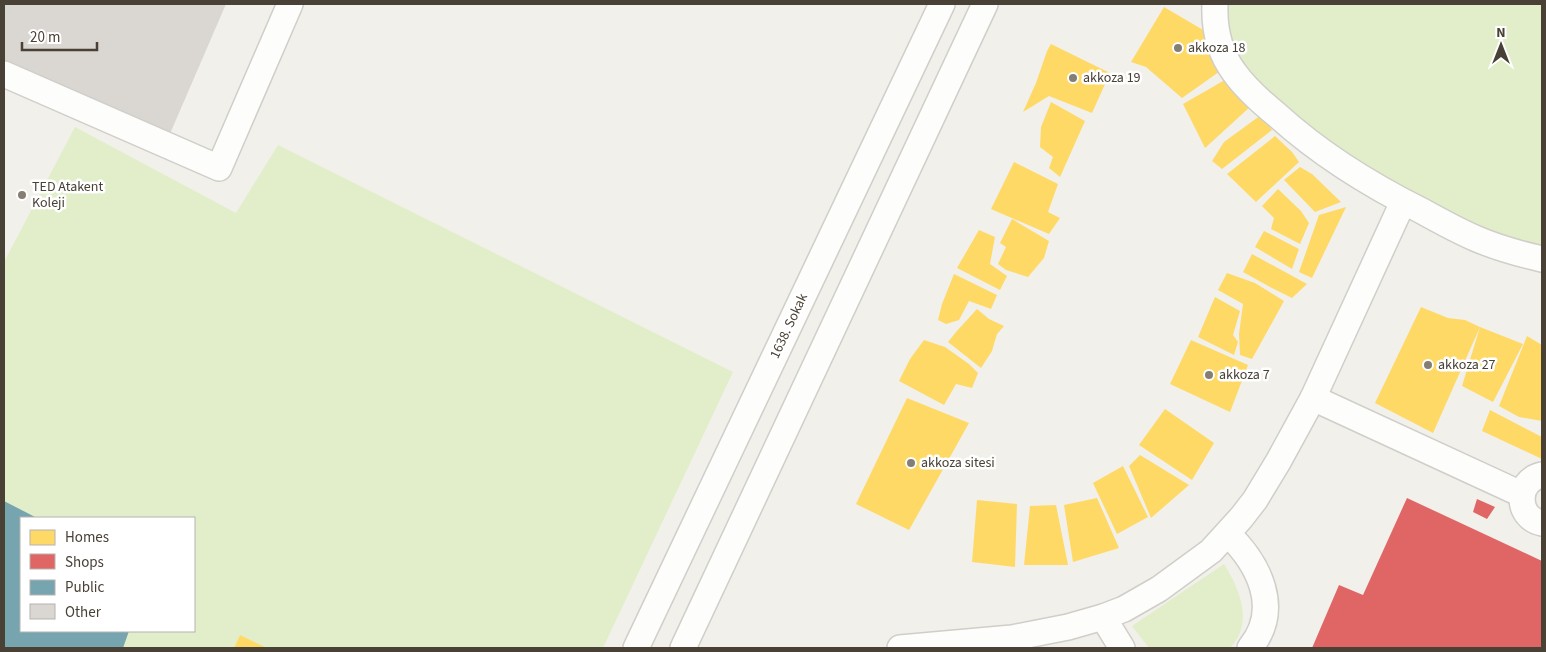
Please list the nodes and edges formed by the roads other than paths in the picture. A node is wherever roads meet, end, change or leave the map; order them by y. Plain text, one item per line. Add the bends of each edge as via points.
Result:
1 (290, 4) edge
2 (942, 4) edge
3 (985, 4) edge
4 (1215, 4) edge
5 (4, 74) edge
6 (1404, 202) junction
7 (1542, 260) edge
8 (1313, 398) junction
9 (1542, 475) edge
10 (1522, 494) junction
11 (1542, 524) edge
12 (1228, 534) junction
13 (1103, 618) junction
14 (636, 648) edge
15 (683, 648) edge
16 (902, 648) edge
17 (1122, 648) edge
18 (1250, 648) edge

1 - 5 street via 219,168
2 - 14 street, 1638. Sokak
3 - 15 street
4 - 6 street via 1214,24 1220,45 1233,71 1253,94 1303,139 1338,164
6 - 7 street via 1477,239
6 - 8 street
8 - 10 street
8 - 12 street via 1255,500
9 - 10 street via 1531,480
10 - 11 street via 1524,511
12 - 13 street via 1177,578
12 - 18 street via 1248,555 1262,585 1263,621
13 - 16 street via 1012,638
13 - 17 street

